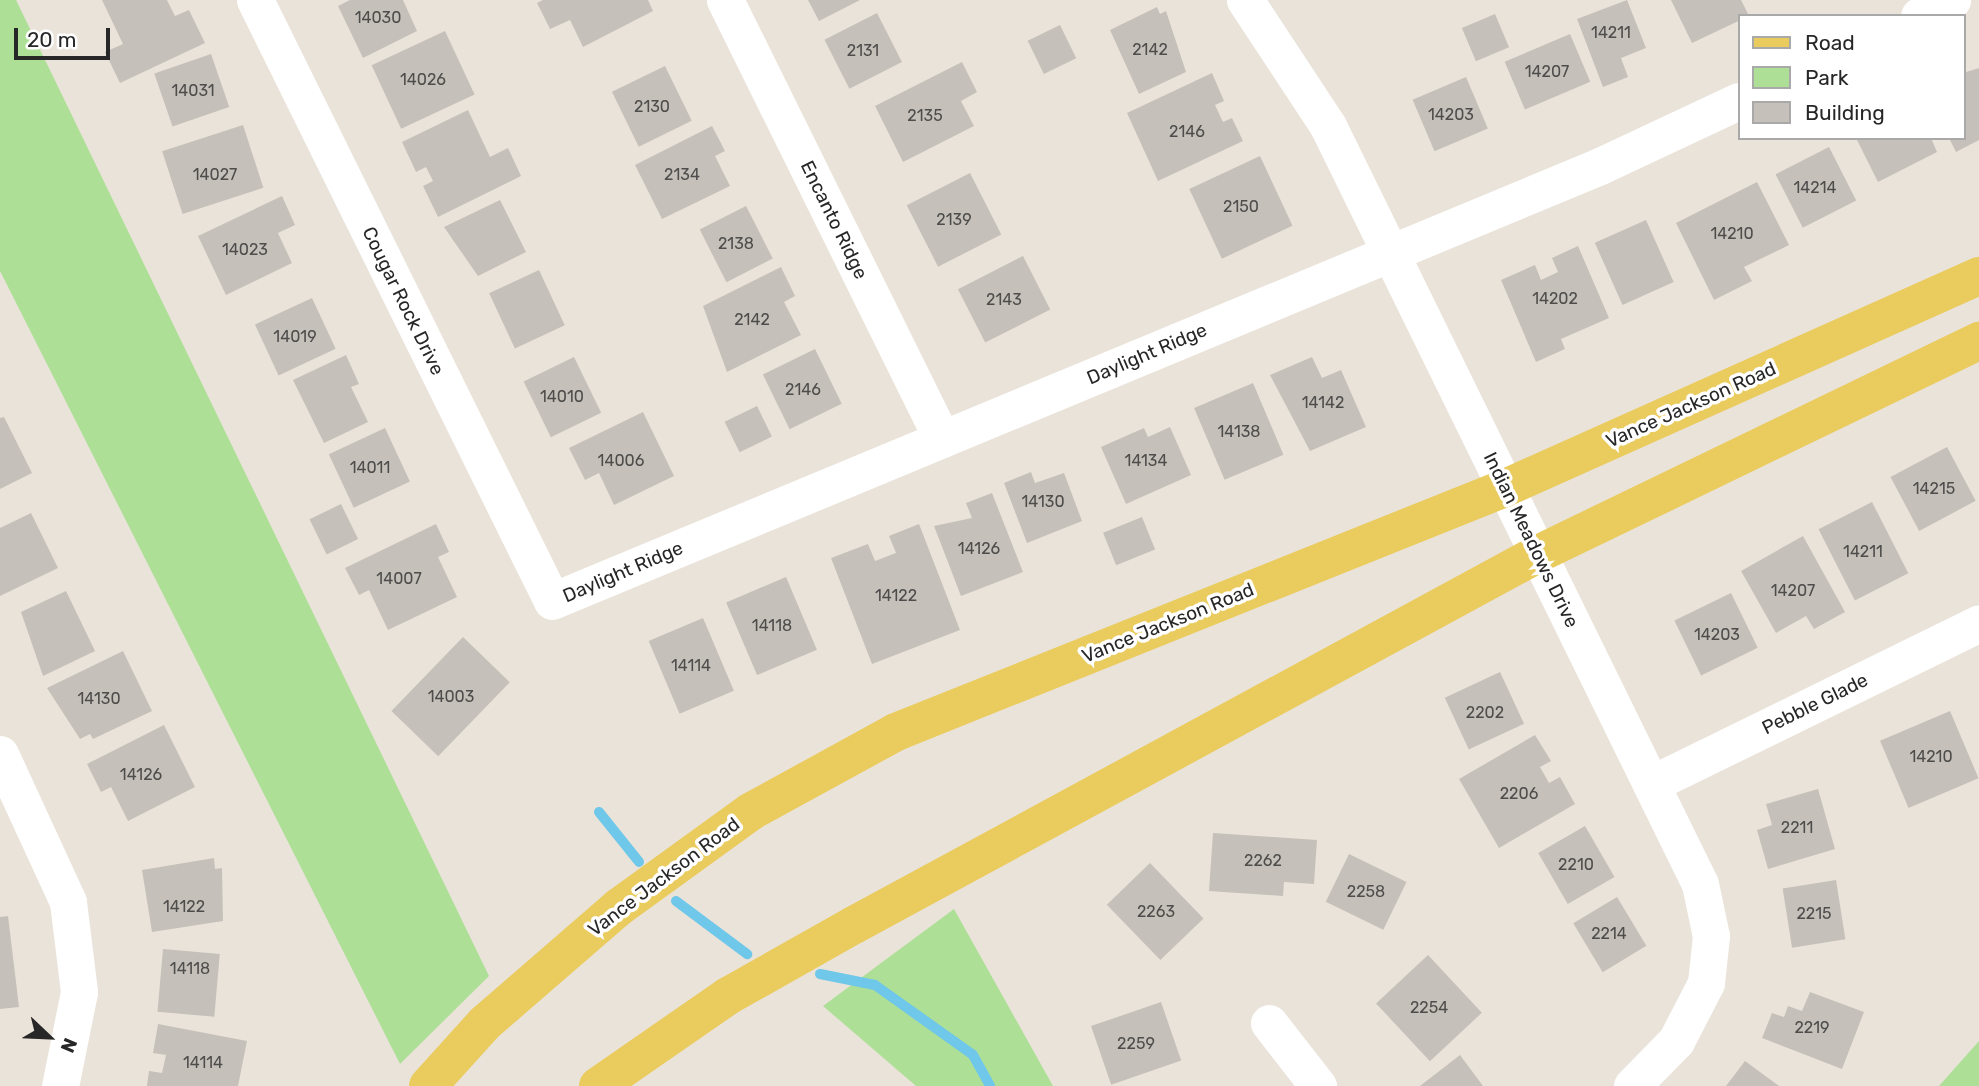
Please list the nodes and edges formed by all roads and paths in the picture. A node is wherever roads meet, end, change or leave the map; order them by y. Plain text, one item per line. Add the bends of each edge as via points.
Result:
1 (254, 0) edge
2 (725, 0) edge
3 (1245, 0) edge
4 (1952, 0) edge
5 (1923, 14) edge
6 (1738, 101) edge
7 (1390, 253) junction
8 (1979, 276) edge
9 (1979, 341) edge
10 (942, 439) junction
11 (1505, 488) junction
12 (1538, 554) junction
13 (552, 601) joint
14 (1979, 623) edge
15 (0, 754) edge
16 (1651, 784) junction
17 (1269, 1023) dead end
18 (60, 1086) edge
19 (428, 1086) edge
20 (598, 1086) edge
21 (1318, 1086) edge
22 (1632, 1086) edge

1 - 13 street, Cougar Rock Drive
2 - 10 street, Encanto Ridge
3 - 7 street, Indian Meadows Drive via 1328,126
4 - 5 street
6 - 7 street, Daylight Ridge
7 - 10 street, Daylight Ridge
7 - 11 street, Indian Meadows Drive
8 - 11 main road, Vance Jackson Road
9 - 12 main road
10 - 13 street, Daylight Ridge
11 - 12 street, Indian Meadows Drive
11 - 19 main road, Vance Jackson Road via 896,732 762,806 619,907 485,1023
12 - 16 street, Indian Meadows Drive
12 - 20 main road via 727,996
14 - 16 street, Pebble Glade
15 - 18 street via 68,902 79,992
16 - 22 street, Indian Meadows Drive via 1700,884 1711,936 1706,983 1676,1041
17 - 21 street

